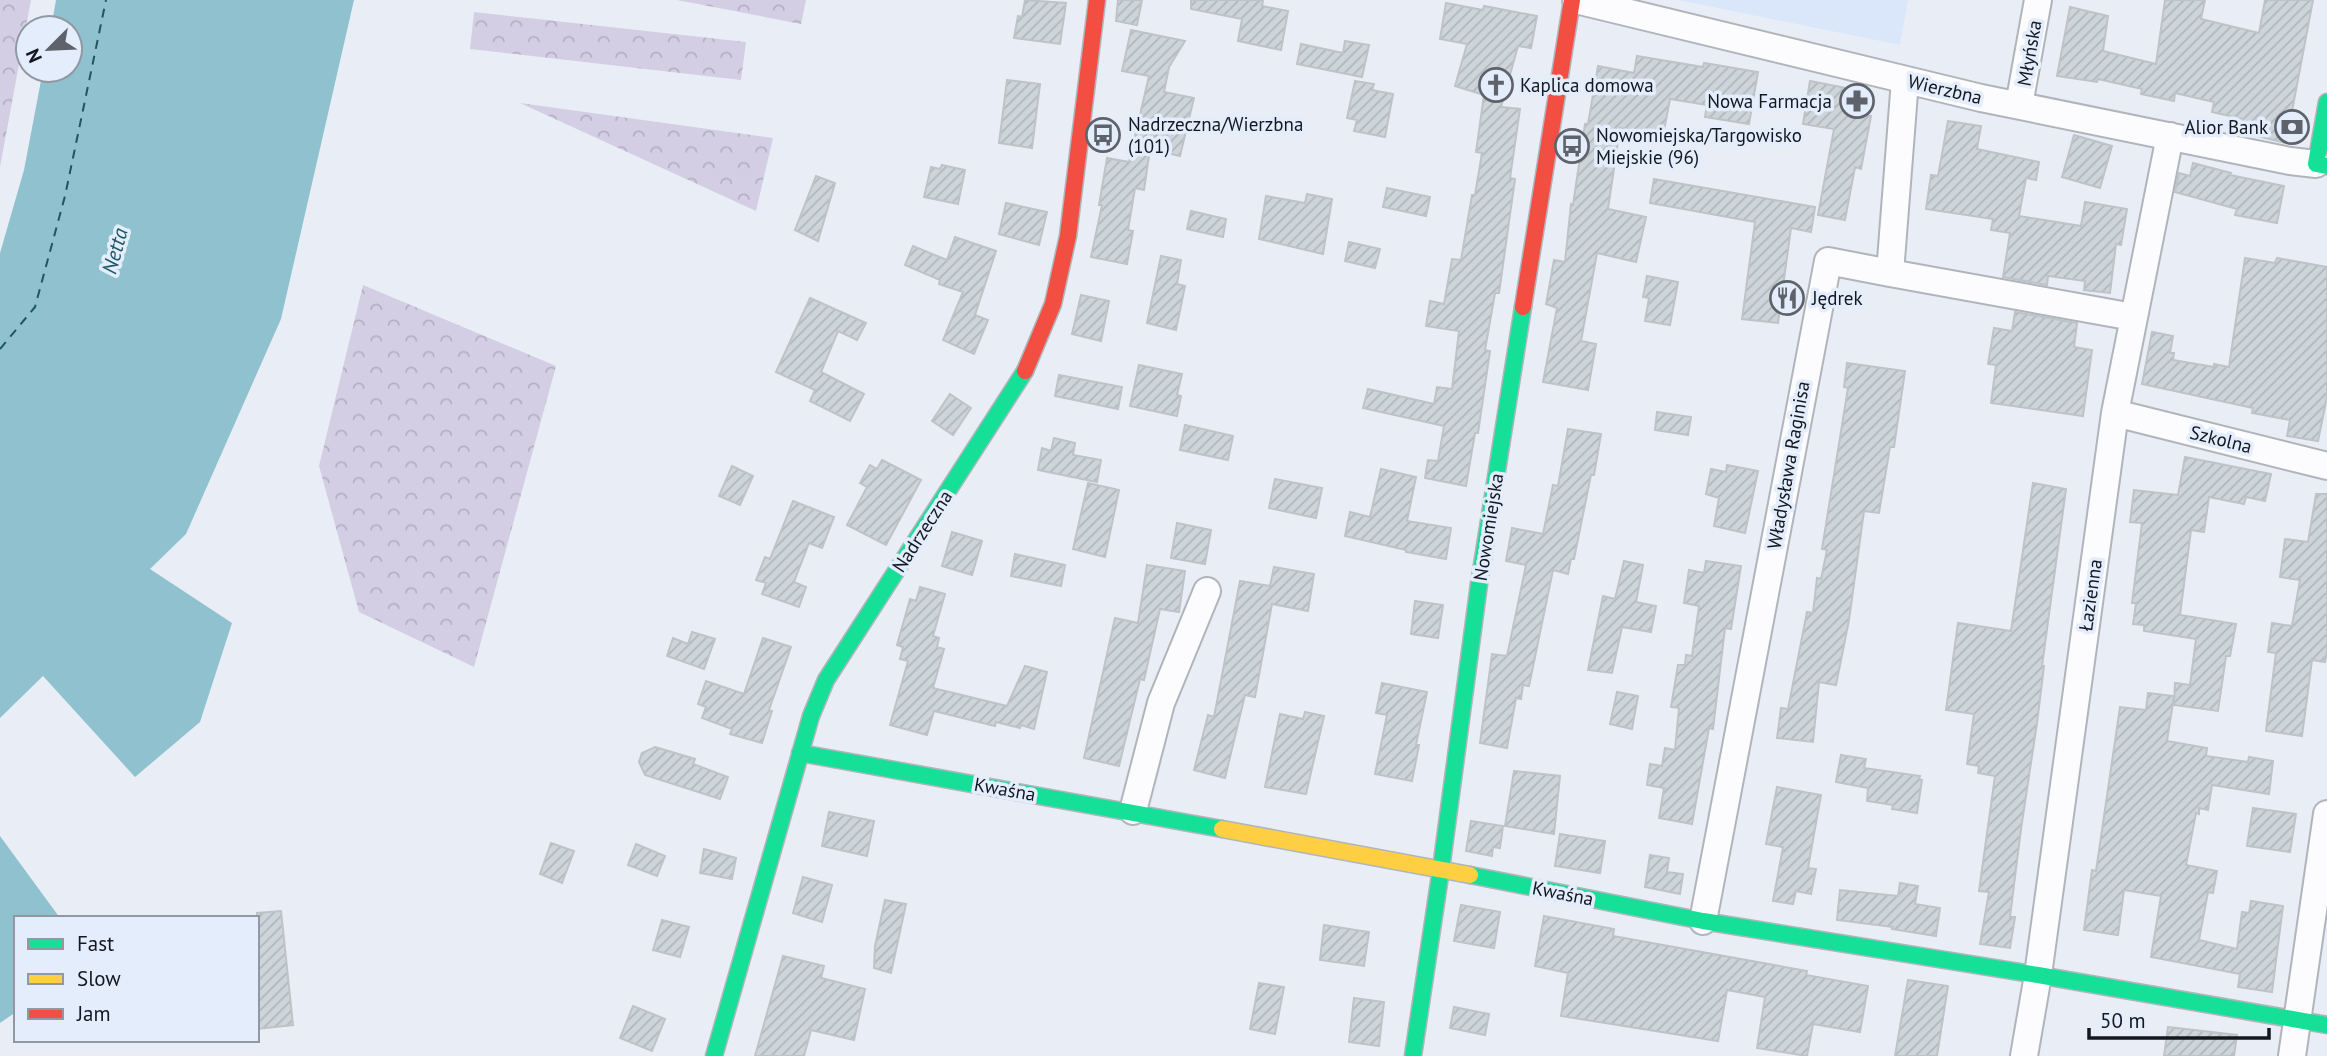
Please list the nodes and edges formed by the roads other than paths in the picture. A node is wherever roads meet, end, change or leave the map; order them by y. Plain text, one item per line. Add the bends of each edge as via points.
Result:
1 (1097, 0) edge
2 (1574, 0) edge
3 (2038, 0) edge
4 (1905, 80) junction
5 (2327, 102) edge
6 (2019, 105) junction
7 (2169, 136) junction
8 (2322, 165) edge
9 (1890, 273) junction
10 (2133, 317) junction
11 (2115, 413) junction
12 (2327, 466) edge
13 (1207, 591) dead end
14 (800, 753) junction
15 (1133, 811) junction
16 (2327, 814) edge
17 (1441, 869) junction
18 (1703, 921) junction
19 (2038, 975) junction
20 (2298, 1019) junction
21 (2327, 1026) edge
22 (714, 1056) edge
23 (1413, 1056) edge
24 (2024, 1056) edge
25 (2292, 1056) edge

1 - 14 street, Nadrzeczna via 1068,236 1053,304 1027,367 826,680
2 - 4 street, Wierzbna
2 - 17 street, Nowomiejska via 1479,584
3 - 6 street, Młyńska
4 - 6 street, Wierzbna
4 - 9 street
5 - 8 street
6 - 7 street, Wierzbna
7 - 8 street, Wierzbna
7 - 10 street, Łazienna
9 - 10 street
9 - 18 street, Władysława Raginisa via 1828,261
10 - 11 street, Łazienna
11 - 12 street, Szkolna
11 - 19 street, Łazienna
13 - 15 street via 1161,703
14 - 15 street, Kwaśna
14 - 22 street, Nadrzeczna
15 - 17 street, Kwaśna
16 - 20 street
17 - 18 street, Kwaśna
17 - 23 street, Nowomiejska
18 - 19 street, Kwaśna
19 - 20 street, Kwaśna
19 - 24 street, Łazienna
20 - 21 street, Kwaśna
20 - 25 street

